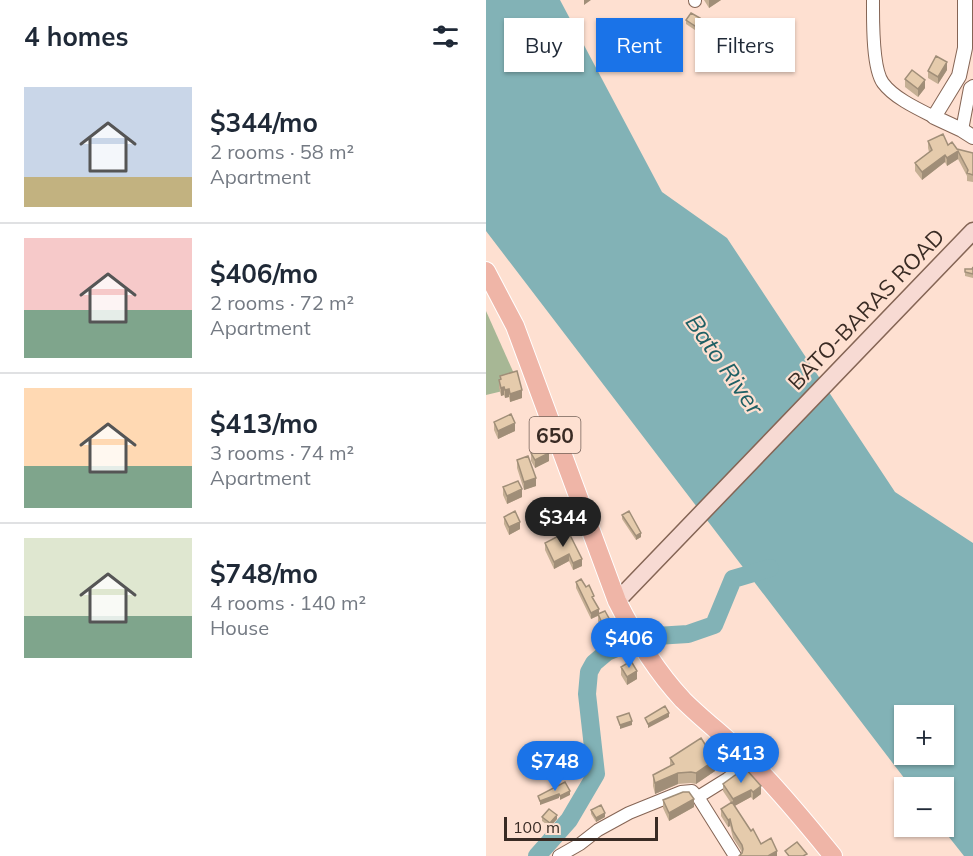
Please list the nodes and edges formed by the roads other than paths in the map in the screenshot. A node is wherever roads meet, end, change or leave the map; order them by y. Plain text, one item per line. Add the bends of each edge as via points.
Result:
1 (873, 0) edge
2 (965, 0) edge
3 (973, 86) edge
4 (934, 117) junction
5 (968, 133) edge
6 (973, 231) edge
7 (486, 272) edge
8 (617, 601) junction
9 (751, 761) junction
10 (698, 797) junction
11 (559, 856) edge
12 (735, 856) edge
13 (832, 856) edge

1 - 4 street via 876,60 883,82 905,102
2 - 4 street via 965,48 959,75
3 - 5 street via 969,88
4 - 5 street
6 - 8 main road, BATO-BARAS ROAD
7 - 8 main road, 650 via 515,326
8 - 9 main road, 650 via 646,654 670,686
9 - 10 street
9 - 13 main road, 650
10 - 11 street via 692,791 681,792 629,813
10 - 12 street

